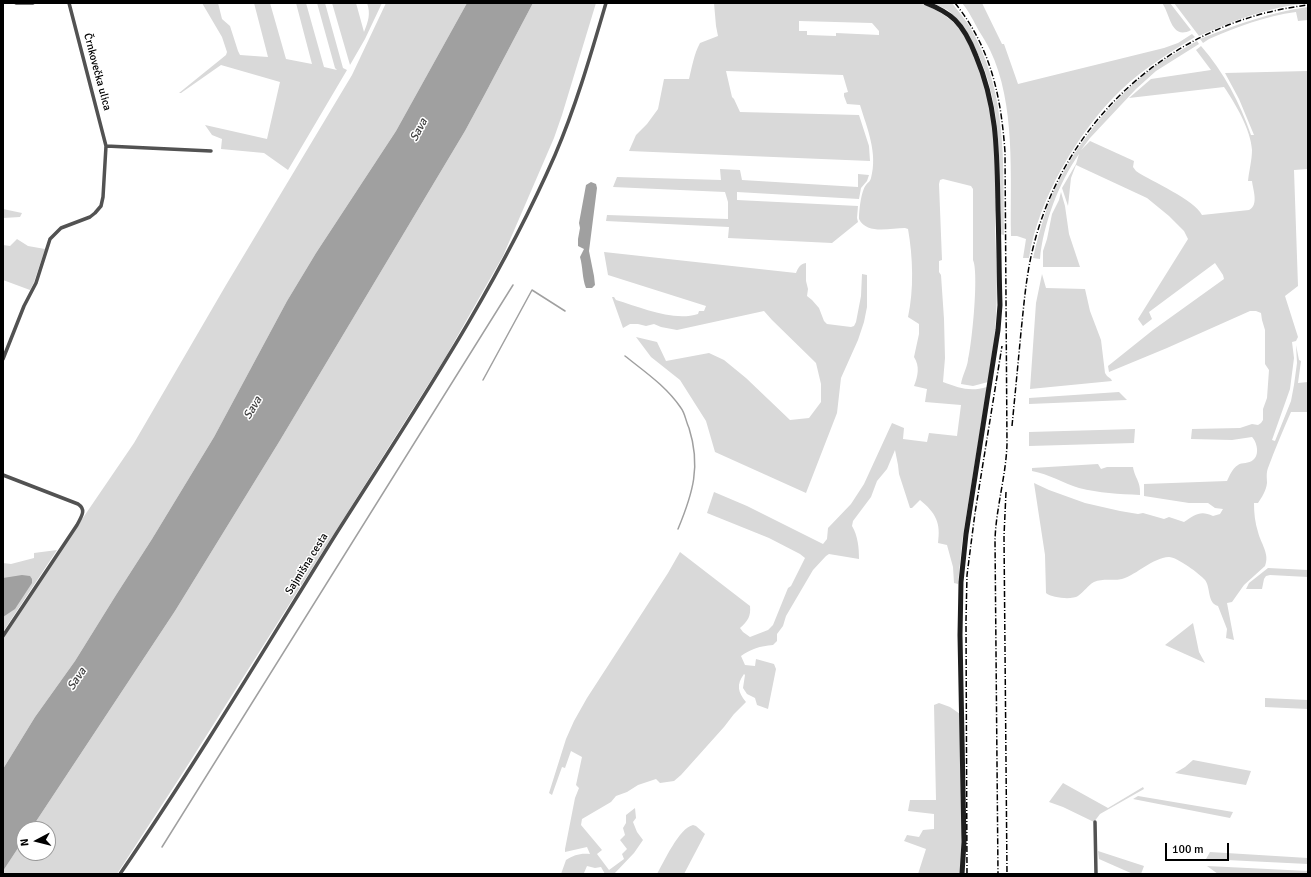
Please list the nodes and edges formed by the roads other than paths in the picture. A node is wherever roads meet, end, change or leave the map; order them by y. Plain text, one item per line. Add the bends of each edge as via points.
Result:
1 (16, 3) edge
2 (33, 3) edge
3 (69, 3) edge
4 (606, 3) edge
5 (926, 3) edge
6 (106, 146) junction
7 (211, 150) dead end
8 (3, 359) edge
9 (3, 475) edge
10 (3, 636) edge
11 (1095, 822) dead end
12 (120, 874) edge
13 (962, 874) edge
14 (1096, 874) edge

1 - 2 street
3 - 6 street, Črnkovečka ulica
4 - 12 street, Sajmišna cesta via 578,94 556,152 503,261 447,360 186,774
5 - 13 main road via 955,20 976,54 991,100 997,158 1000,305 998,330 966,534 960,597 964,828
6 - 7 street
6 - 8 street, Črnkovečka ulica via 101,206 90,217 61,228 50,239 36,283
9 - 10 street via 83,508 83,514
11 - 14 street

